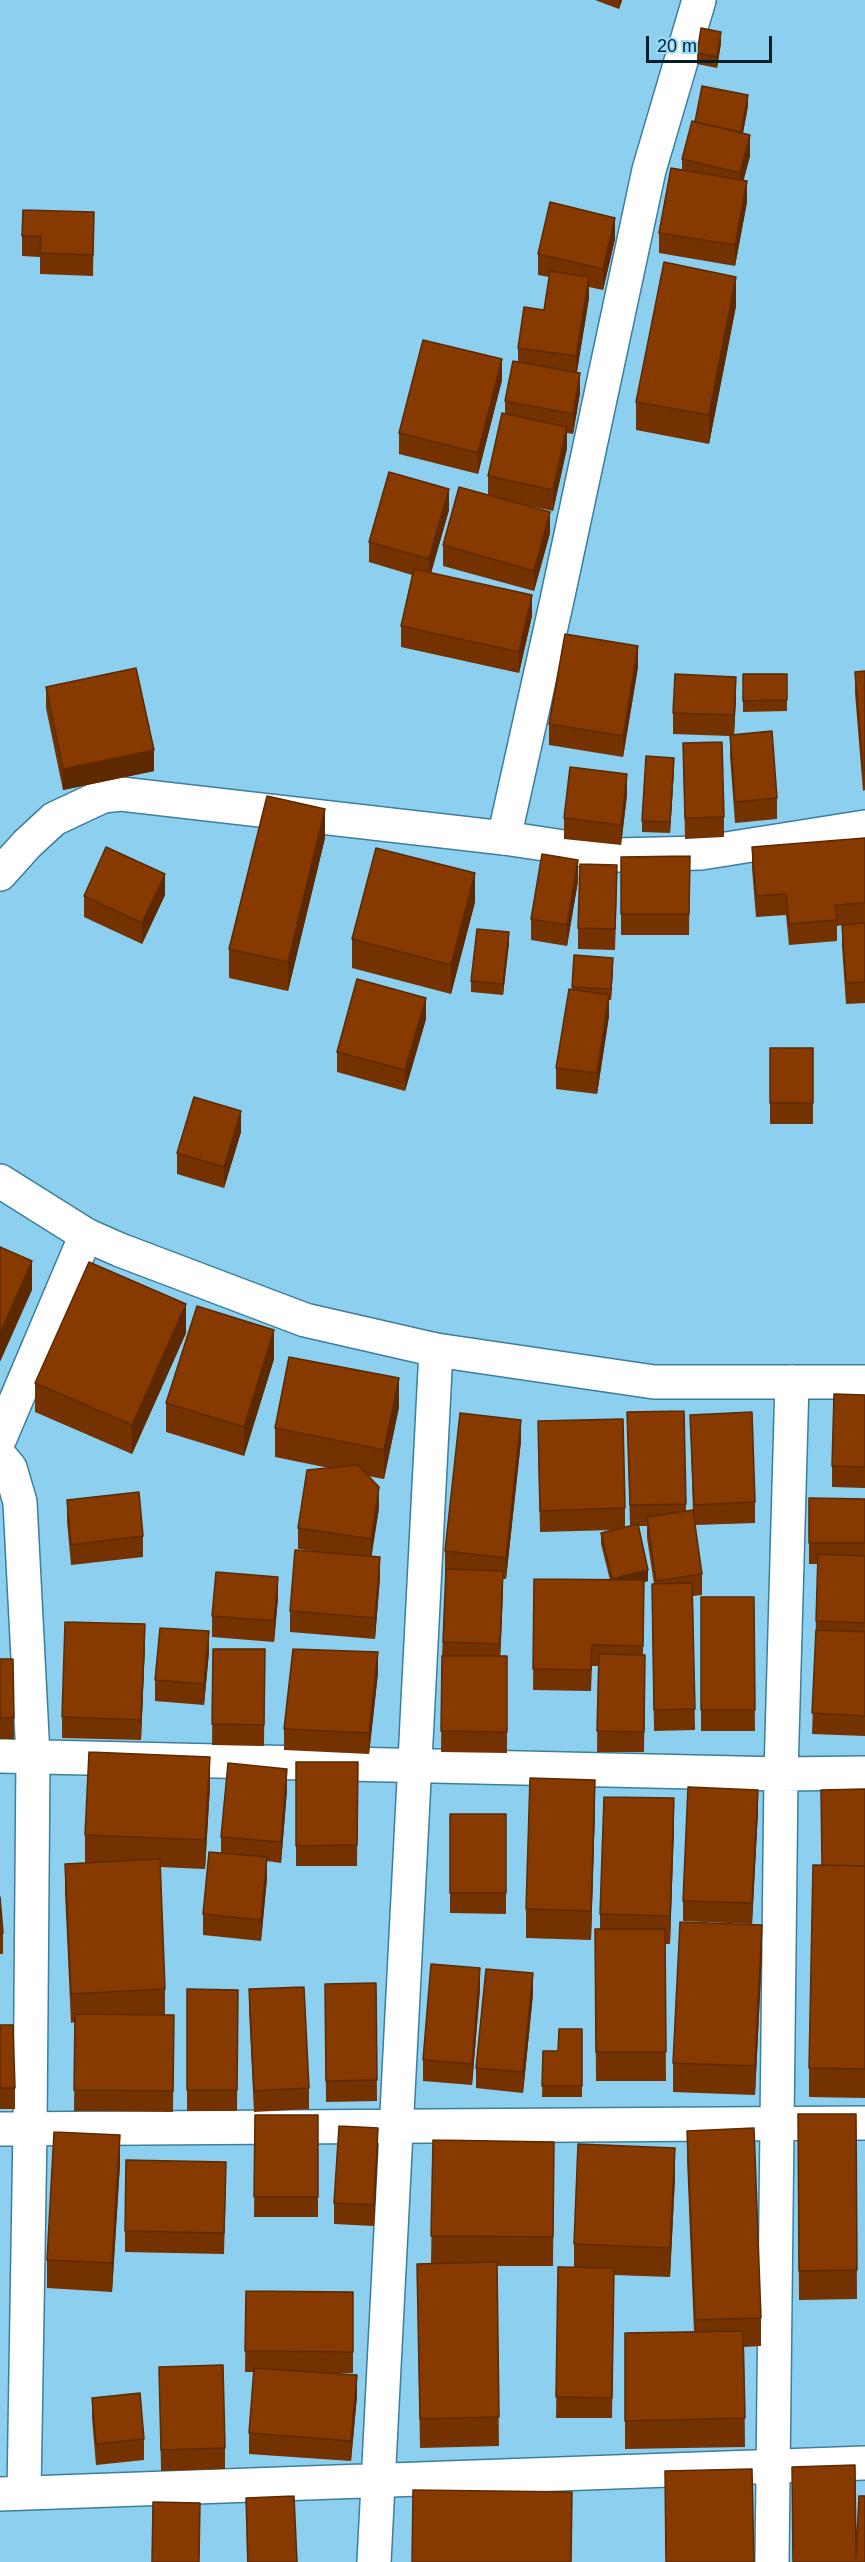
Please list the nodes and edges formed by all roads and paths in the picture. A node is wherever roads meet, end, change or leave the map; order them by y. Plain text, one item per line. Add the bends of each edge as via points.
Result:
1 (699, 0) edge
2 (865, 827) edge
3 (504, 838) junction
4 (0, 874) edge
5 (0, 1180) edge
6 (86, 1235) junction
7 (436, 1350) junction
8 (792, 1382) junction
9 (865, 1382) edge
10 (0, 1438) edge
11 (0, 1456) edge
12 (0, 1756) edge
13 (33, 1756) junction
14 (415, 1765) junction
15 (865, 1773) edge
16 (782, 1774) junction
17 (865, 2123) edge
18 (778, 2124) junction
19 (397, 2126) junction
20 (15, 2129) edge
21 (865, 2463) edge
22 (773, 2467) junction
23 (379, 2480) junction
24 (12, 2493) edge
25 (374, 2562) edge
26 (772, 2562) edge

1 - 3 main road via 649,170
2 - 3 main road via 701,853 617,855
3 - 4 main road via 121,794 103,796 54,819
5 - 6 main road
6 - 7 main road via 305,1320
6 - 10 main road
7 - 8 main road via 654,1382
7 - 14 main road
8 - 9 main road
8 - 16 main road
11 - 13 main road via 10,1468 20,1502
12 - 13 main road
13 - 14 main road
13 - 20 main road
14 - 16 main road
14 - 19 main road
15 - 16 main road
16 - 18 main road
17 - 18 main road
18 - 19 main road
18 - 22 main road
19 - 20 main road
19 - 23 main road
20 - 24 main road
21 - 22 main road
22 - 23 main road
22 - 26 main road
23 - 24 main road
23 - 25 main road

